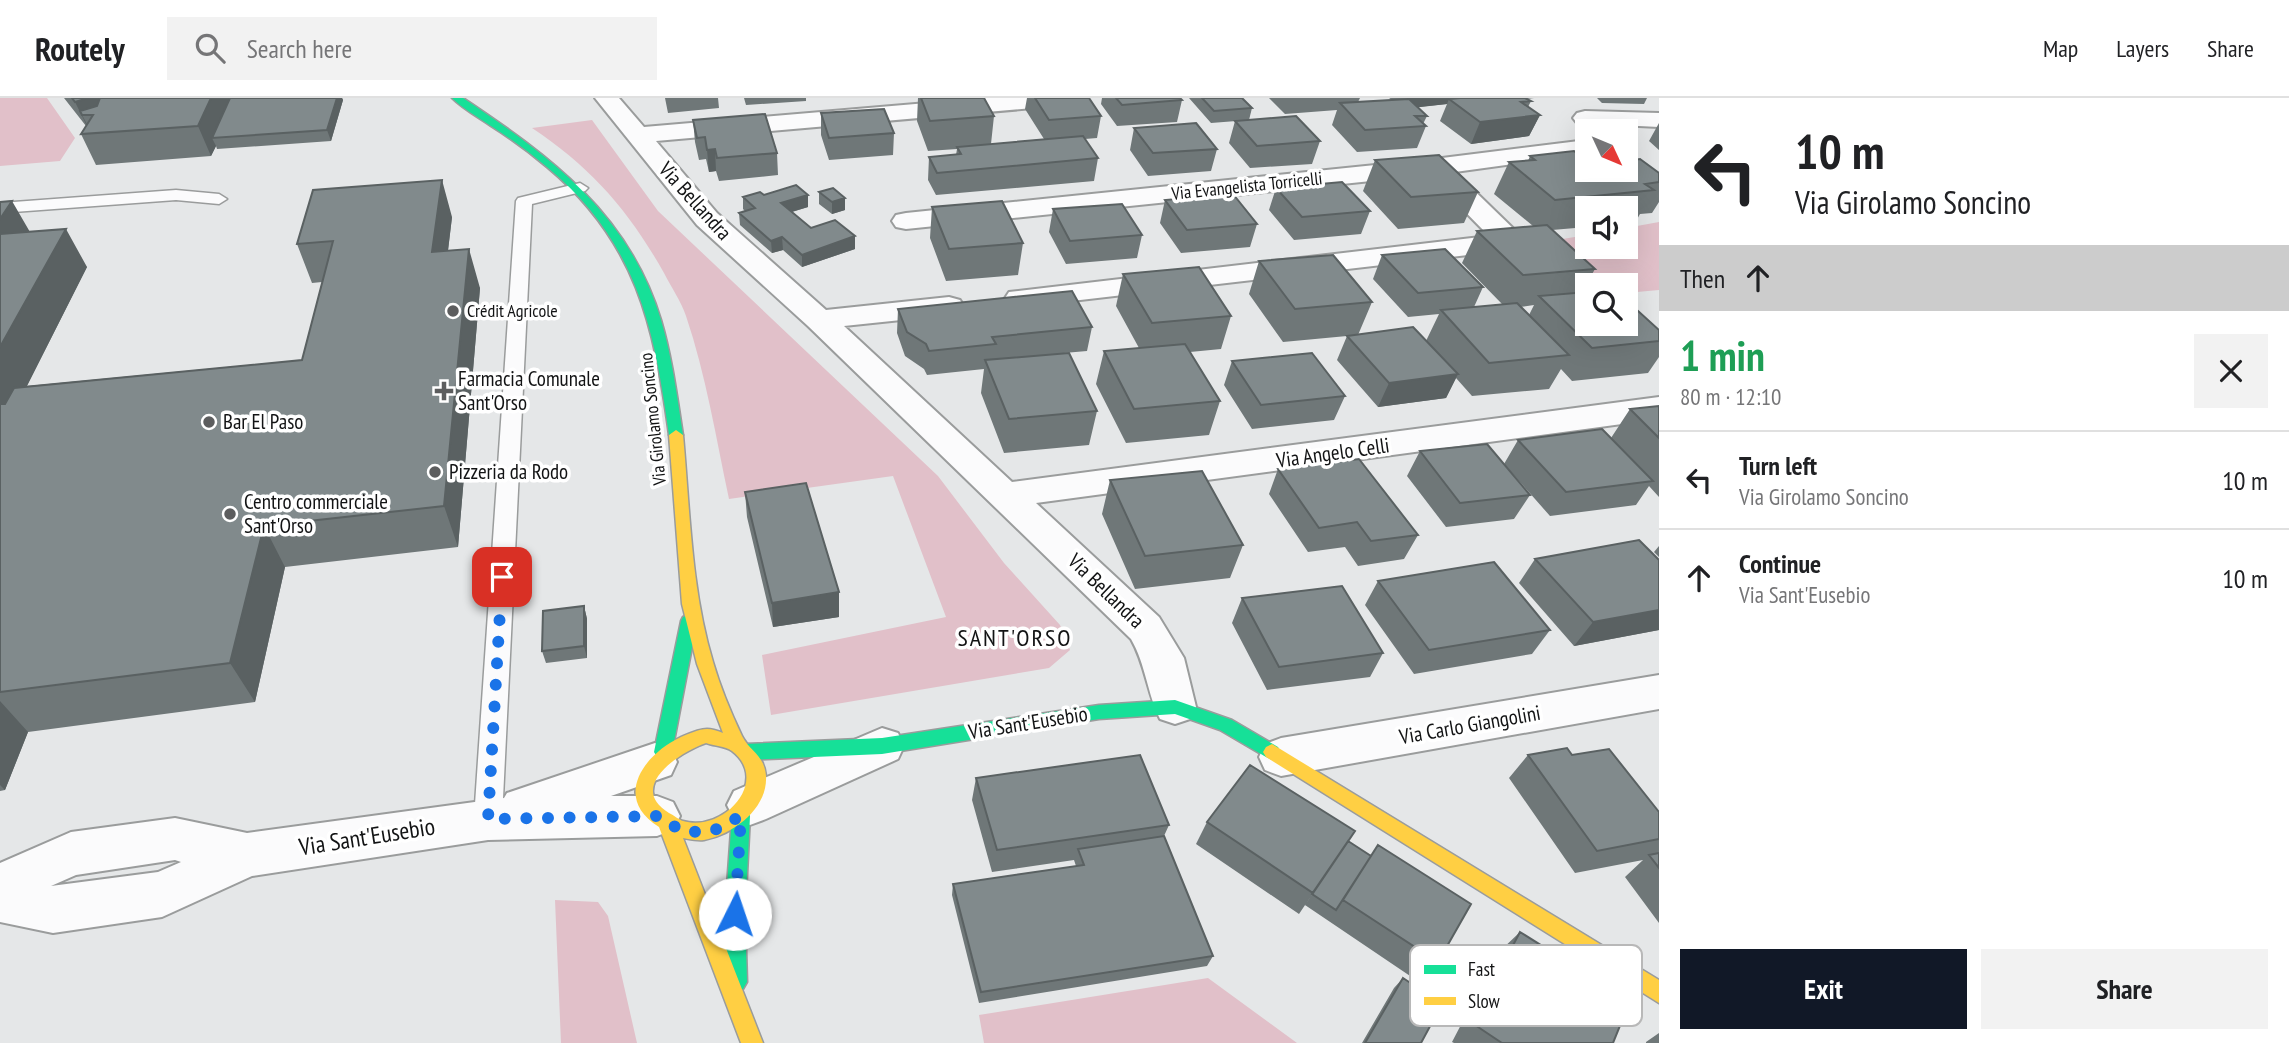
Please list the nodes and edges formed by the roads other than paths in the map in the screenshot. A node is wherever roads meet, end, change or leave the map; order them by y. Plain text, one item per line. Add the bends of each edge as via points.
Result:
1 (457, 98) edge
2 (607, 98) edge
3 (1068, 98) edge
4 (1567, 98) edge
5 (1586, 119) edge
6 (1659, 120) edge
7 (1638, 121) edge
8 (638, 135) junction
9 (1575, 149) edge
10 (1434, 167) junction
11 (580, 188) junction
12 (219, 199) dead end
13 (0, 208) edge
14 (906, 221) dead end
15 (819, 320) junction
16 (1659, 408) edge
17 (1006, 495) junction
18 (691, 612) junction
19 (1659, 692) edge
20 (1175, 707) junction
21 (882, 746) junction
22 (741, 748) junction
23 (659, 757) junction
24 (1281, 757) junction
25 (746, 810) junction
26 (488, 819) junction
27 (663, 820) junction
28 (247, 855) junction
29 (0, 886) edge
30 (0, 899) edge
31 (1583, 945) edge
32 (1642, 981) edge
33 (1659, 992) edge
34 (736, 1008) junction
35 (752, 1043) edge

1 - 11 main road, Via Girolamo Soncino via 534,149
2 - 8 street, Via Bellandra
3 - 8 street
4 - 5 street
6 - 7 street
8 - 15 street, Via Bellandra via 707,219
9 - 10 street, Via Evangelista Torricelli
10 - 14 street, Via Evangelista Torricelli
10 - 15 street via 1511,243
11 - 18 main road, Via Girolamo Soncino via 638,271 667,355
11 - 26 lane via 524,201
12 - 13 lane via 176,195
15 - 17 street, Via Bellandra
16 - 17 street, Via Angelo Celli
17 - 20 street, Via Bellandra via 1145,628 1163,658
18 - 22 main road, Via Girolamo Soncino via 707,670
18 - 23 main road, Via Girolamo Soncino
19 - 24 street, Via Carlo Giangolini
20 - 21 main road, Via Sant'Eusebio via 1099,712
20 - 24 main road via 1226,725
21 - 22 main road, Via Sant'Eusebio
21 - 25 street, Via Sant'Eusebio
22 - 23 main road via 706,736 690,738
22 - 25 main road, Via Girolamo Soncino via 758,776 757,790
23 - 26 street, Via Sant'Eusebio
23 - 27 main road, Via Girolamo Soncino via 648,775 646,790
24 - 31 main road
25 - 27 main road via 713,831 682,831
25 - 34 main road, Via Girolamo Soncino via 735,914
26 - 27 street, Via Sant'Eusebio
26 - 28 street, Via Sant'Eusebio
27 - 34 main road, Via Girolamo Soncino
28 - 29 street, Via Sant'Eusebio via 175,839 71,854
28 - 30 street, Via Sant'Eusebio via 162,894 53,910
32 - 33 main road
34 - 35 main road, Via Girolamo Soncino

